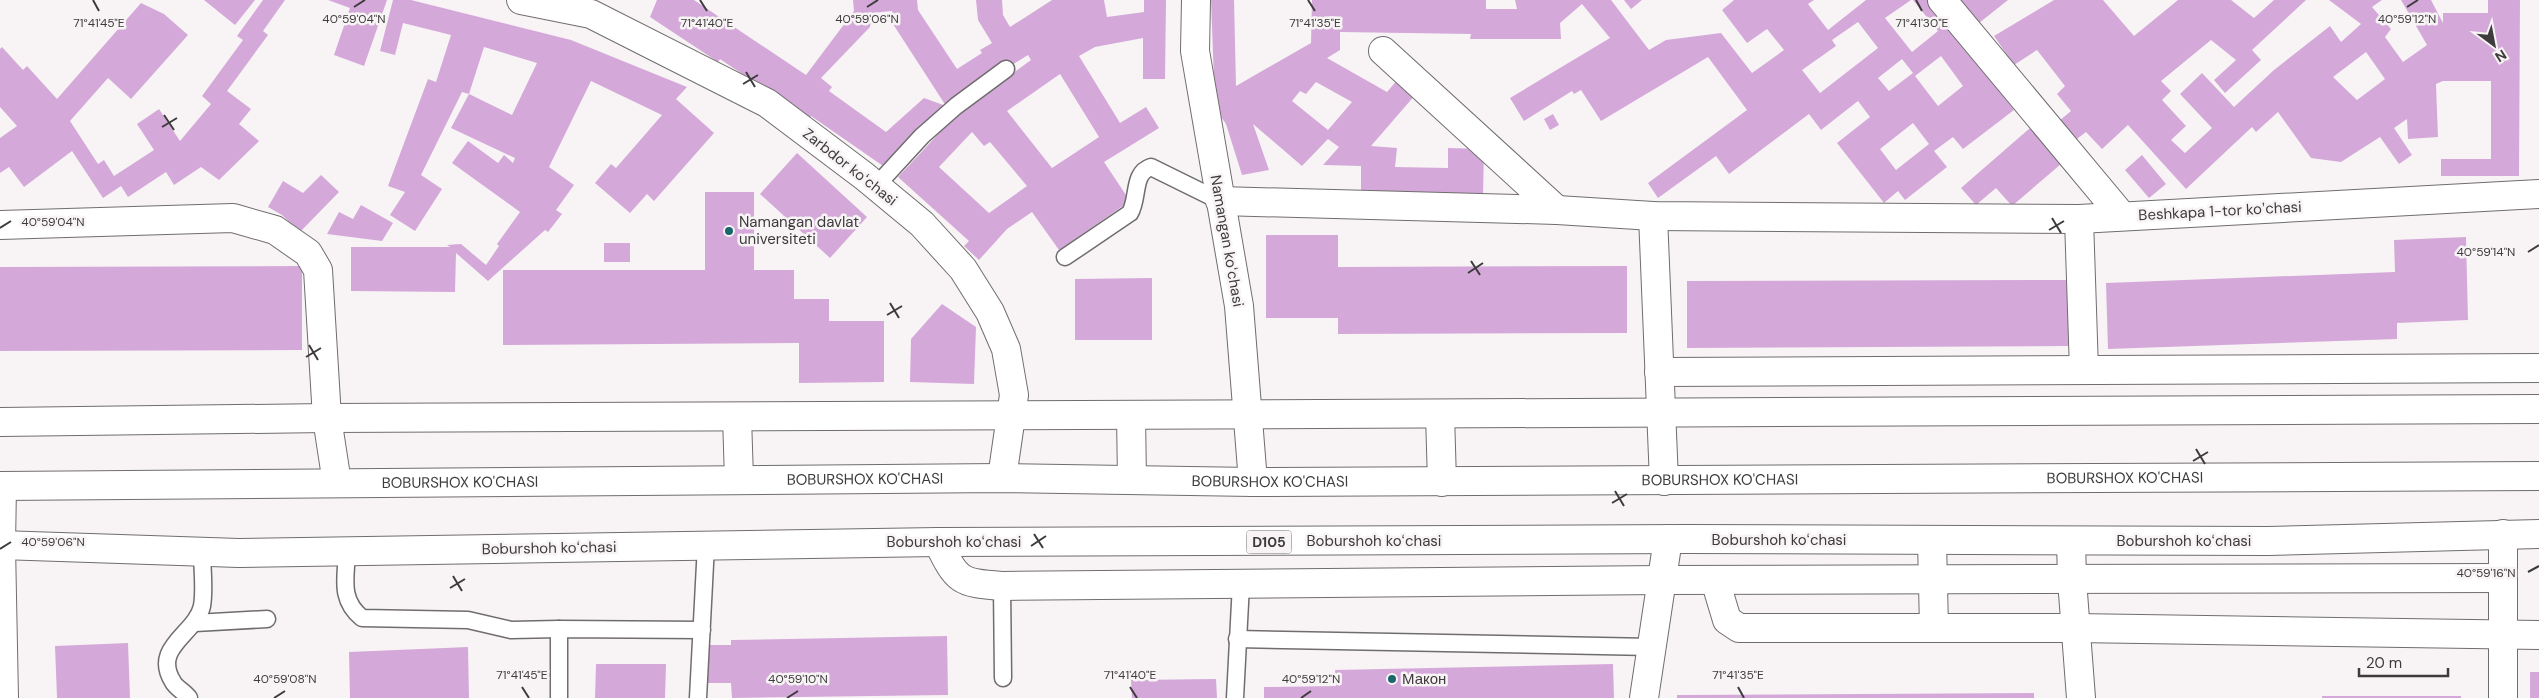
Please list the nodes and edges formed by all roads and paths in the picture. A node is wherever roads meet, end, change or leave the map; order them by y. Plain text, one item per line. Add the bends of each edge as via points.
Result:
1 (521, 0) edge
2 (1196, 0) edge
3 (1942, 0) edge
4 (593, 7) edge
5 (1383, 51) dead end
6 (1006, 69) dead end
7 (876, 186) junction
8 (2539, 194) edge
9 (1220, 201) junction
10 (1557, 210) junction
11 (1653, 216) junction
12 (2122, 216) junction
13 (2079, 220) junction
14 (0, 225) edge
15 (1065, 257) dead end
16 (2539, 368) edge
17 (2084, 370) junction
18 (1659, 372) junction
19 (2539, 409) edge
20 (1661, 413) junction
21 (1248, 414) junction
22 (1440, 414) junction
23 (1131, 415) junction
24 (1011, 416) junction
25 (737, 417) junction
26 (327, 418) junction
27 (0, 422) edge
28 (2539, 476) edge
29 (1002, 478) junction
30 (739, 479) junction
31 (1132, 480) junction
32 (1664, 481) junction
33 (1253, 482) junction
34 (1442, 482) junction
35 (337, 483) junction
36 (1, 486) edge
37 (2503, 534) junction
38 (2539, 534) edge
39 (1668, 539) junction
40 (1932, 540) junction
41 (2071, 540) junction
42 (938, 542) junction
43 (706, 545) junction
44 (1, 546) edge
45 (347, 551) junction
46 (202, 552) junction
47 (2503, 578) junction
48 (1662, 580) junction
49 (1715, 580) junction
50 (1933, 580) junction
51 (2072, 580) junction
52 (1241, 584) junction
53 (1002, 586) junction
54 (267, 619) dead end
55 (195, 623) junction
56 (1934, 628) junction
57 (2075, 628) junction
58 (559, 629) junction
59 (702, 630) junction
60 (2503, 634) junction
61 (2539, 635) edge
62 (1237, 639) junction
63 (1652, 647) junction
64 (1003, 678) dead end
65 (4, 698) edge
66 (189, 698) edge
67 (559, 698) edge
68 (698, 698) edge
69 (1235, 698) edge
70 (1644, 698) edge
71 (2081, 698) edge
72 (2503, 698) edge

1 - 4 street, Zarbdor koʻchasi
2 - 9 street, Namangan koʻchasi via 1195,51
3 - 12 street, Beshkapa 1-tor koʼchasi
4 - 7 street, Zarbdor koʻchasi via 767,103
5 - 10 street
6 - 7 lane via 942,118
7 - 24 street, Zarbdor koʻchasi via 922,224 963,269 990,312 1006,349 1014,395
8 - 12 street, Beshkapa 1-tor koʼchasi
9 - 10 street
9 - 15 lane via 1151,168 1145,169 1138,177 1135,205 1130,213
9 - 21 street, Namangan koʻchasi via 1239,306
10 - 11 street
11 - 13 street
11 - 18 street
12 - 13 street
13 - 17 street
14 - 26 street via 233,218 275,230 308,253 318,270
16 - 17 street
17 - 18 street
18 - 20 street
19 - 20 street
20 - 22 street
20 - 32 street
21 - 22 street
21 - 23 street
21 - 33 street, Namangan koʻchasi
22 - 34 street
23 - 24 street
23 - 31 street
24 - 25 street
24 - 29 street, Zarbdor koʻchasi
25 - 26 street
25 - 30 street
26 - 27 street
26 - 35 street
28 - 32 street, BOBURSHOX KO'CHASI
29 - 30 street, BOBURSHOX KO'CHASI
29 - 31 street, BOBURSHOX KO'CHASI
30 - 35 street, BOBURSHOX KO'CHASI
31 - 33 street, BOBURSHOX KO'CHASI
32 - 34 street, BOBURSHOX KO'CHASI
33 - 34 street, BOBURSHOX KO'CHASI
35 - 36 street, BOBURSHOX KO'CHASI
36 - 44 street
37 - 38 street, Boburshoh koʻchasi / D105
37 - 41 street, Boburshoh koʻchasi / D105 via 2268,541
37 - 47 street
39 - 40 street, Boburshoh koʻchasi / D105
39 - 42 street, Boburshoh koʻchasi / D105
39 - 48 street
40 - 41 street, Boburshoh koʻchasi / D105
40 - 50 street
41 - 51 street
42 - 43 street, Boburshoh koʻchasi / D105
42 - 53 street via 957,576 972,584
43 - 45 street, Boburshoh koʻchasi / D105
43 - 59 lane
44 - 46 street, Boburshoh koʻchasi / D105
44 - 65 street
45 - 46 street, Boburshoh koʻchasi / D105
45 - 58 lane via 345,594 352,610 362,618 468,620 511,630
46 - 55 lane via 202,606
47 - 51 street
47 - 60 street
48 - 49 street
48 - 52 street
48 - 63 street
49 - 50 street
49 - 56 street via 1727,620 1738,628
50 - 51 street
50 - 56 street
51 - 57 street
52 - 53 street
52 - 62 lane
53 - 64 lane
54 - 55 lane
55 - 66 lane via 172,645 168,654 168,672 173,683
56 - 57 street
57 - 60 street
57 - 71 street
58 - 59 lane
58 - 67 lane
59 - 68 lane
60 - 61 street
60 - 72 street
62 - 63 lane
62 - 69 lane
63 - 70 street

